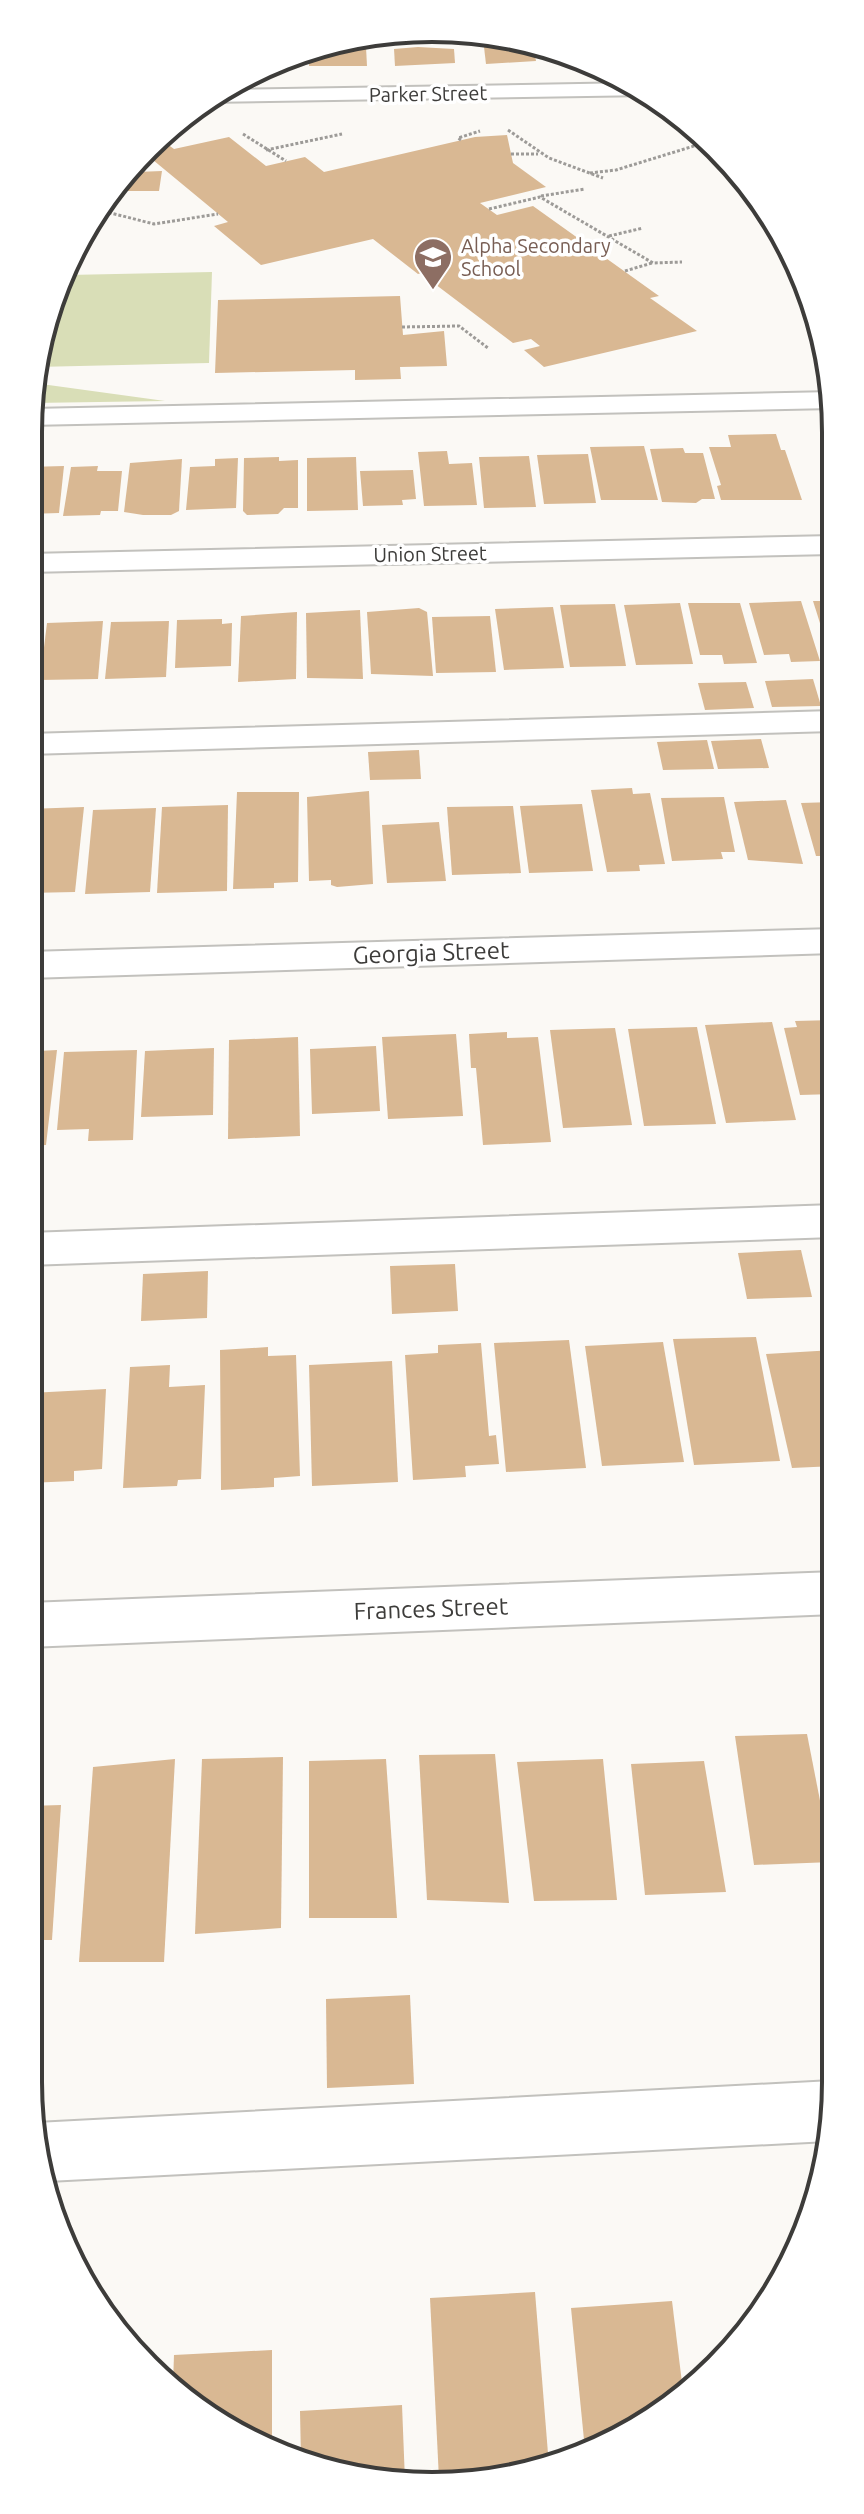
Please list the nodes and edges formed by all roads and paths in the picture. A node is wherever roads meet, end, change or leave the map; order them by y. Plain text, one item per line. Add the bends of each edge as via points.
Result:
1 (620, 90) edge
2 (233, 97) edge
3 (500, 125) dead end
4 (236, 130) dead end
5 (696, 145) edge
6 (511, 154) dead end
7 (541, 154) junction
8 (286, 161) dead end
9 (590, 173) junction
10 (603, 178) dead end
11 (585, 189) dead end
12 (540, 197) junction
13 (489, 209) dead end
14 (110, 213) edge
15 (218, 214) dead end
16 (643, 228) dead end
17 (607, 236) junction
18 (682, 262) dead end
19 (653, 263) junction
20 (625, 271) dead end
21 (402, 327) dead end
22 (488, 348) dead end
23 (821, 400) edge
24 (43, 417) edge
25 (822, 545) edge
26 (42, 563) edge
27 (822, 721) edge
28 (42, 744) edge
29 (822, 941) edge
30 (42, 965) edge
31 (822, 1221) edge
32 (42, 1249) edge
33 (822, 1594) edge
34 (42, 1624) edge
35 (821, 2112) edge
36 (48, 2151) edge

1 - 2 street, Parker Street
3 - 7 path
4 - 8 path
5 - 9 path
6 - 7 path
7 - 9 path
9 - 10 path
11 - 12 path
12 - 13 path
12 - 17 path
14 - 15 path via 154,224
16 - 17 path
17 - 19 path
18 - 19 path
19 - 20 path
21 - 22 path via 459,326
23 - 24 street
25 - 26 street, Union Street
27 - 28 street
29 - 30 street, Georgia Street
31 - 32 street
33 - 34 street, Frances Street
35 - 36 street

